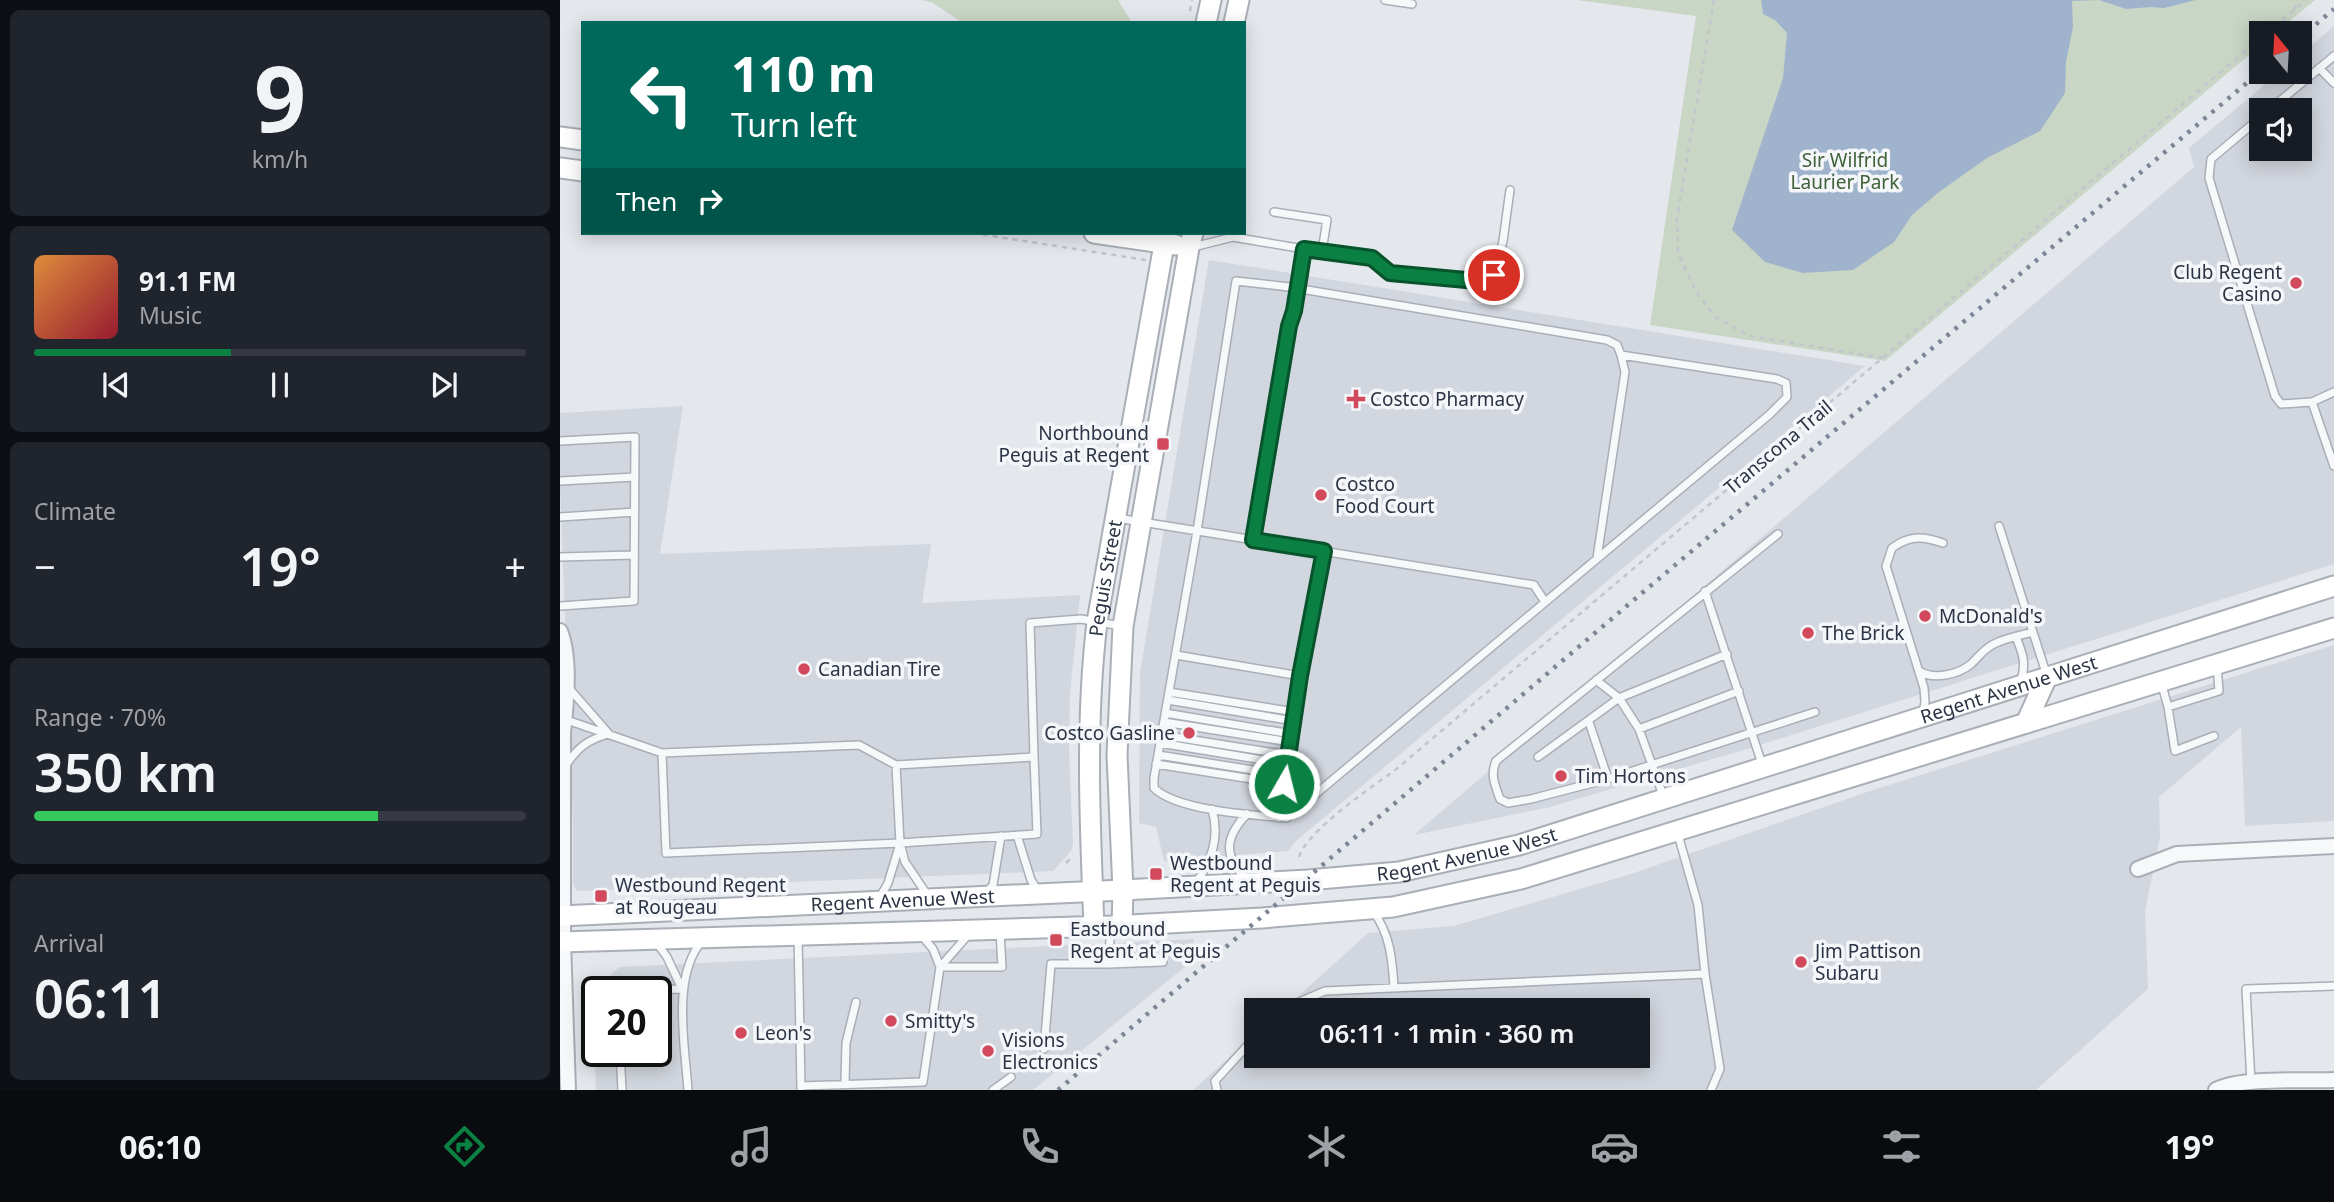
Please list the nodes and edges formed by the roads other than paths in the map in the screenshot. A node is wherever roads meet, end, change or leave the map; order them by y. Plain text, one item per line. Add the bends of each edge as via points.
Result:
1 (1211, 0) edge
2 (1239, 0) edge
3 (1385, 0) edge
4 (1412, 4) dead end
5 (1206, 21) edge
6 (1234, 21) edge
7 (2334, 56) edge
8 (2319, 68) junction
9 (2334, 83) edge
10 (2283, 98) edge
11 (2249, 127) edge
12 (560, 137) edge
13 (581, 140) edge
14 (560, 168) edge
15 (581, 171) edge
16 (1510, 190) dead end
17 (1274, 212) dead end
18 (1122, 235) edge
19 (1229, 235) edge
20 (1165, 238) edge
21 (1191, 240) edge
22 (1304, 249) junction
23 (1322, 251) junction
24 (1298, 288) junction
25 (1621, 355) junction
26 (2334, 392) edge
27 (2312, 402) junction
28 (560, 441) edge
29 (2334, 466) edge
30 (635, 477) junction
31 (560, 481) edge
32 (635, 512) junction
33 (560, 517) edge
34 (1115, 518) junction
35 (1141, 522) junction
36 (1999, 526) dead end
37 (1197, 531) junction
38 (1778, 534) dead end
39 (1253, 540) junction
40 (1943, 543) dead end
41 (1324, 551) junction
42 (634, 555) junction
43 (560, 557) edge
44 (1597, 559) junction
45 (2334, 586) edge
46 (1705, 591) junction
47 (1545, 602) junction
48 (560, 606) edge
49 (1097, 622) junction
50 (1123, 626) junction
51 (2334, 628) edge
52 (560, 631) edge
53 (2033, 632) junction
54 (2016, 637) junction
55 (1727, 654) junction
56 (1176, 655) junction
57 (2217, 664) junction
58 (1919, 671) junction
59 (1300, 676) junction
60 (2047, 677) junction
61 (1596, 680) junction
62 (2161, 681) junction
63 (565, 683) junction
64 (2019, 686) junction
65 (1739, 691) junction
66 (1168, 696) junction
67 (1619, 698) junction
68 (2168, 707) junction
69 (1815, 712) dead end
70 (1294, 717) junction
71 (1921, 717) junction
72 (1165, 718) junction
73 (563, 719) edge
74 (1589, 722) junction
75 (2026, 723) junction
76 (1639, 729) junction
77 (1753, 733) junction
78 (609, 734) junction
79 (2214, 736) dead end
80 (1291, 738) junction
81 (1161, 739) junction
82 (662, 753) junction
83 (1158, 755) junction
84 (1034, 757) junction
85 (1538, 757) dead end
86 (1288, 760) junction
87 (1157, 764) junction
88 (1652, 764) junction
89 (896, 765) junction
90 (1764, 767) junction
91 (563, 771) junction
92 (1285, 775) junction
93 (1608, 779) junction
94 (1284, 784) junction
95 (1664, 799) junction
96 (1212, 809) junction
97 (1247, 814) junction
98 (1279, 818) junction
99 (1676, 831) junction
100 (1017, 835) junction
101 (1001, 836) junction
102 (900, 843) junction
103 (2334, 846) edge
104 (2138, 869) dead end
105 (1251, 883) junction
106 (1194, 886) junction
107 (1123, 890) junction
108 (1093, 892) junction
109 (1041, 894) junction
110 (981, 897) junction
111 (931, 899) junction
112 (877, 901) junction
113 (1372, 909) junction
114 (561, 916) edge
115 (1109, 926) junction
116 (999, 929) junction
117 (973, 930) junction
118 (918, 932) junction
119 (798, 935) junction
120 (706, 937) junction
121 (653, 939) junction
122 (561, 942) edge
123 (1163, 962) dead end
124 (1108, 964) junction
125 (940, 967) junction
126 (1705, 974) junction
127 (1394, 986) junction
128 (2334, 986) edge
129 (672, 989) edge
130 (682, 989) junction
131 (1308, 998) edge
132 (856, 1002) dead end
133 (1044, 1049) dead end
134 (1244, 1049) edge
135 (621, 1067) edge
136 (1012, 1077) dead end
137 (2334, 1080) edge
138 (2252, 1082) junction
139 (845, 1083) junction
140 (922, 1086) edge
141 (801, 1088) edge
142 (568, 1090) edge
143 (622, 1090) edge
144 (688, 1090) edge
145 (993, 1090) edge
146 (1217, 1090) edge
147 (1711, 1090) edge
148 (2216, 1090) edge

1 - 5 main road
2 - 6 main road
3 - 4 lane
7 - 8 lane
8 - 9 lane
8 - 10 lane
11 - 27 lane via 2211,159 2209,178 2275,396 2281,404
12 - 13 main road
14 - 15 main road
16 - 23 lane via 1494,275 1477,281 1390,273 1372,258
17 - 23 lane via 1327,220
18 - 20 main road
19 - 21 lane
19 - 22 lane
20 - 21 main road
20 - 34 main road, Peguis Street
21 - 35 main road, Peguis Street
22 - 23 lane
22 - 24 lane
24 - 25 lane via 1607,340 1617,345
24 - 37 lane via 1236,281
24 - 39 lane
25 - 44 lane via 1625,372
25 - 44 lane via 1777,379 1786,383 1787,397
26 - 27 lane
27 - 29 lane
28 - 30 lane via 635,437
30 - 31 lane
30 - 32 lane
32 - 33 lane
32 - 42 lane
34 - 35 lane
34 - 49 main road, Peguis Street
35 - 37 lane
35 - 50 main road, Peguis Street
36 - 53 lane
37 - 39 lane
37 - 56 lane
38 - 46 lane
39 - 41 lane
40 - 58 lane via 1928,537 1909,538 1892,548 1886,566
41 - 47 lane via 1534,584
41 - 59 lane
42 - 43 lane
42 - 48 lane via 634,601
44 - 47 lane
45 - 60 main road, Regent Avenue West
46 - 55 lane
46 - 61 lane
47 - 98 lane via 1287,818
49 - 50 lane
49 - 84 lane via 1030,623
49 - 108 main road, Peguis Street via 1088,723
50 - 107 main road, Peguis Street via 1116,755
51 - 57 main road, Regent Avenue West
52 - 63 street via 566,646
53 - 54 lane
53 - 60 lane
54 - 58 lane via 1984,650 1968,667 1936,677
54 - 64 lane via 2025,670
55 - 65 lane
55 - 67 lane
56 - 59 lane
56 - 66 lane
57 - 62 main road, Regent Avenue West
57 - 68 lane via 2219,691
58 - 71 lane via 1925,700
59 - 70 lane
60 - 64 main road, Regent Avenue West
60 - 75 main road
61 - 67 lane
61 - 93 lane via 1496,761 1492,771 1500,799 1508,803
62 - 68 lane
62 - 75 main road, Regent Avenue West
63 - 73 street
63 - 78 lane
64 - 71 main road, Regent Avenue West
65 - 76 lane
65 - 77 lane
66 - 70 lane
66 - 72 lane
67 - 74 lane
67 - 76 lane
68 - 79 lane via 2175,751
69 - 77 lane
70 - 80 lane
71 - 90 main road, Regent Avenue West
72 - 80 lane
72 - 81 lane
73 - 78 lane
73 - 91 street
74 - 85 lane
74 - 93 lane
75 - 99 main road, Regent Avenue West
76 - 88 lane
77 - 88 lane
77 - 90 lane
78 - 82 lane
78 - 91 lane via 588,740
80 - 86 lane
81 - 83 lane
81 - 86 lane
82 - 89 lane via 859,745
82 - 102 lane via 666,853
83 - 87 lane
83 - 92 lane
84 - 89 lane
84 - 100 lane via 1037,834
86 - 92 lane
87 - 94 lane
87 - 96 lane via 1154,788 1161,794
88 - 93 lane
88 - 95 lane
89 - 102 lane
90 - 95 main road, Regent Avenue West
91 - 114 street
92 - 94 lane
94 - 98 lane
95 - 99 main road
95 - 105 main road, Regent Avenue West via 1520,845 1399,872
96 - 97 lane
96 - 106 lane via 1216,823 1213,851
97 - 98 lane
97 - 105 lane via 1237,824 1228,849 1231,861
99 - 113 main road, Regent Avenue West via 1521,879
99 - 126 lane via 1698,905
100 - 101 lane
100 - 109 lane via 1031,880
101 - 102 lane
101 - 110 lane via 993,886
102 - 111 lane via 905,862
102 - 112 lane via 888,883
103 - 104 street via 2177,854
105 - 106 main road, Regent Avenue West
106 - 107 main road, Regent Avenue West
107 - 108 main road, Regent Avenue West
107 - 115 main road, Peguis Street
108 - 109 main road, Regent Avenue West
108 - 115 main road, Peguis Street
109 - 110 main road, Regent Avenue West
110 - 111 main road, Regent Avenue West
111 - 112 main road, Regent Avenue West
112 - 114 main road, Regent Avenue West
113 - 115 main road, Regent Avenue West
113 - 127 lane via 1383,923 1391,949
114 - 122 street
115 - 116 main road, Regent Avenue West
115 - 124 lane
116 - 117 main road, Regent Avenue West
116 - 125 lane via 1002,967
117 - 118 main road, Regent Avenue West
117 - 125 lane
118 - 119 main road, Regent Avenue West
118 - 125 lane via 933,949
119 - 120 main road, Regent Avenue West
119 - 141 lane
120 - 121 main road, Regent Avenue West
120 - 130 lane via 692,958
121 - 122 main road, Regent Avenue West
121 - 130 lane
122 - 142 street
123 - 124 lane
124 - 133 lane via 1051,964
125 - 140 lane
126 - 127 lane
126 - 147 lane via 1720,1069
127 - 131 lane via 1325,990
128 - 138 lane via 2245,989
129 - 130 lane
130 - 144 lane
132 - 139 lane via 846,1043
134 - 146 lane via 1215,1081
135 - 143 lane
136 - 145 lane
137 - 138 street
138 - 148 street
139 - 140 lane
139 - 141 lane

